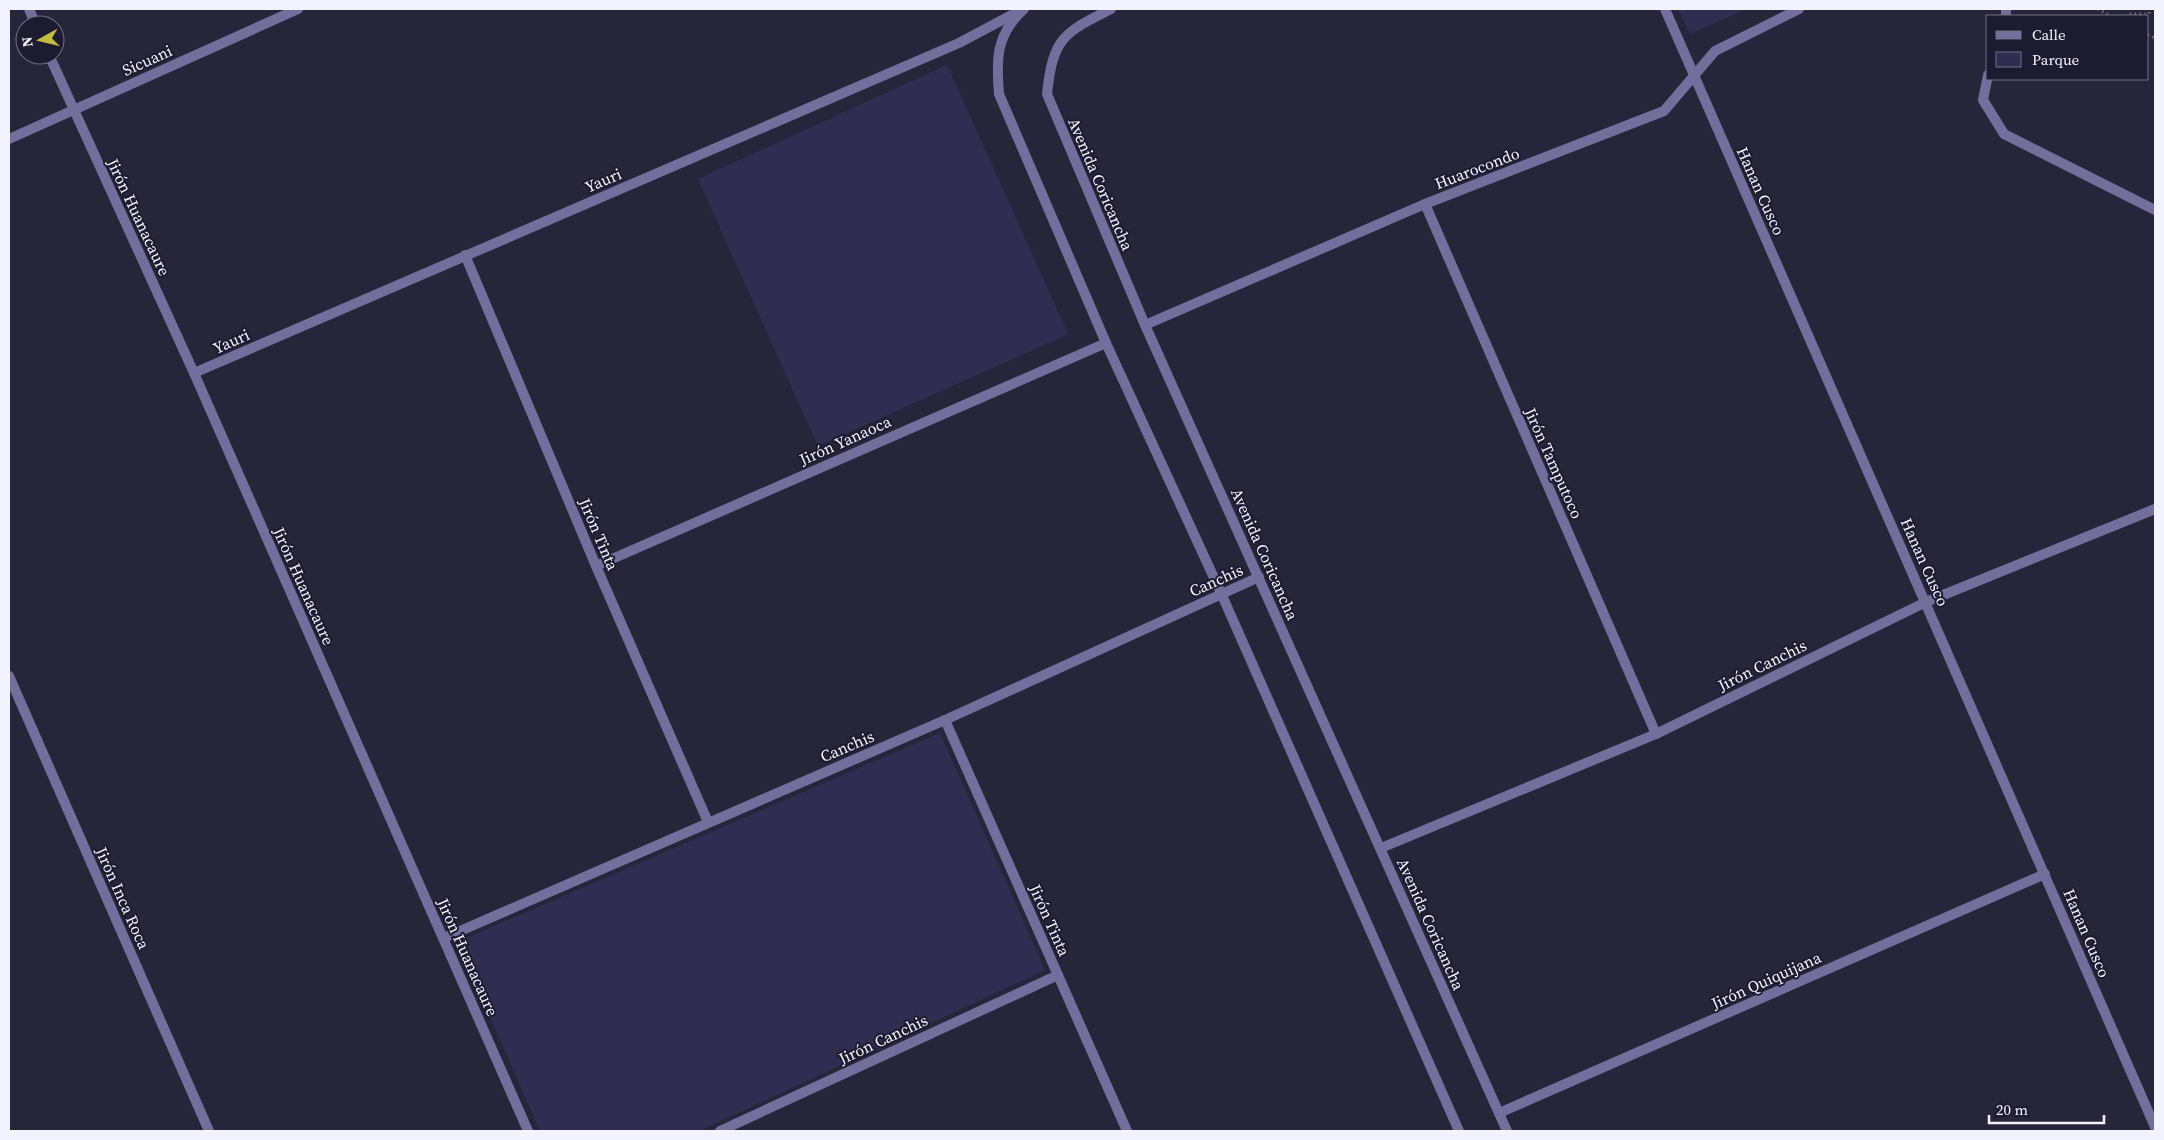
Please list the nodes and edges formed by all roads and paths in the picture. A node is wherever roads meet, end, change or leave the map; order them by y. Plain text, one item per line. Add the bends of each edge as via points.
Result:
1 (298, 9) edge
2 (1023, 9) edge
3 (1111, 9) edge
4 (1665, 9) edge
5 (1799, 9) edge
6 (2098, 9) edge
7 (2150, 9) edge
8 (2109, 15) edge
9 (2126, 15) edge
10 (54, 65) edge
11 (1694, 77) junction
12 (1987, 80) edge
13 (74, 110) junction
14 (9, 139) edge
15 (1425, 204) junction
16 (2155, 210) edge
17 (465, 255) junction
18 (1145, 325) junction
19 (1106, 343) junction
20 (194, 373) junction
21 (2155, 509) edge
22 (596, 566) junction
23 (1259, 577) junction
24 (1221, 593) junction
25 (1926, 602) junction
26 (9, 676) edge
27 (945, 720) junction
28 (1656, 734) junction
29 (708, 822) junction
30 (1381, 848) junction
31 (2045, 874) junction
32 (444, 938) junction
33 (1058, 975) junction
34 (1499, 1113) junction
35 (2155, 1128) edge
36 (209, 1131) edge
37 (528, 1131) edge
38 (720, 1131) edge
39 (1127, 1131) edge
40 (1459, 1131) edge
41 (1507, 1131) edge

1 - 13 street, Sicuani
2 - 17 street, Yauri via 959,43
2 - 19 street via 1003,34 996,63 999,94
3 - 18 street, Avenida Coricancha via 1070,30 1057,45 1047,94
4 - 11 street, Hanan Cusco
5 - 11 street, Huarocondo via 1715,50
6 - 8 path
7 - 9 path via 2149,14
10 - 13 street, Jirón Huanacaure
11 - 15 street, Huarocondo via 1664,111
11 - 25 street, Hanan Cusco
12 - 16 street via 1983,100 2004,134
13 - 14 street, Sicuani
13 - 20 street, Jirón Huanacaure
15 - 18 street, Huarocondo
15 - 28 street, Jirón Tamputoco
17 - 20 street, Yauri
17 - 22 street, Jirón Tinta
18 - 23 street, Avenida Coricancha
19 - 22 street, Jirón Yanaoca
19 - 24 street
20 - 32 street, Jirón Huanacaure
21 - 25 street, Jirón Canchis
22 - 29 street, Jirón Tinta
23 - 24 street, Canchis
23 - 30 street, Avenida Coricancha
24 - 27 street, Canchis
24 - 40 street
25 - 28 street, Jirón Canchis
25 - 31 street, Hanan Cusco
26 - 36 street, Jirón Inca Roca
27 - 29 street, Canchis
27 - 33 street, Jirón Tinta
28 - 30 street, Jirón Canchis
29 - 32 street, Canchis
30 - 34 street, Avenida Coricancha
31 - 34 street, Jirón Quiquijana
31 - 35 street, Hanan Cusco
32 - 37 street, Jirón Huanacaure
33 - 38 street, Jirón Canchis
33 - 39 street, Jirón Tinta
34 - 41 street, Avenida Coricancha

